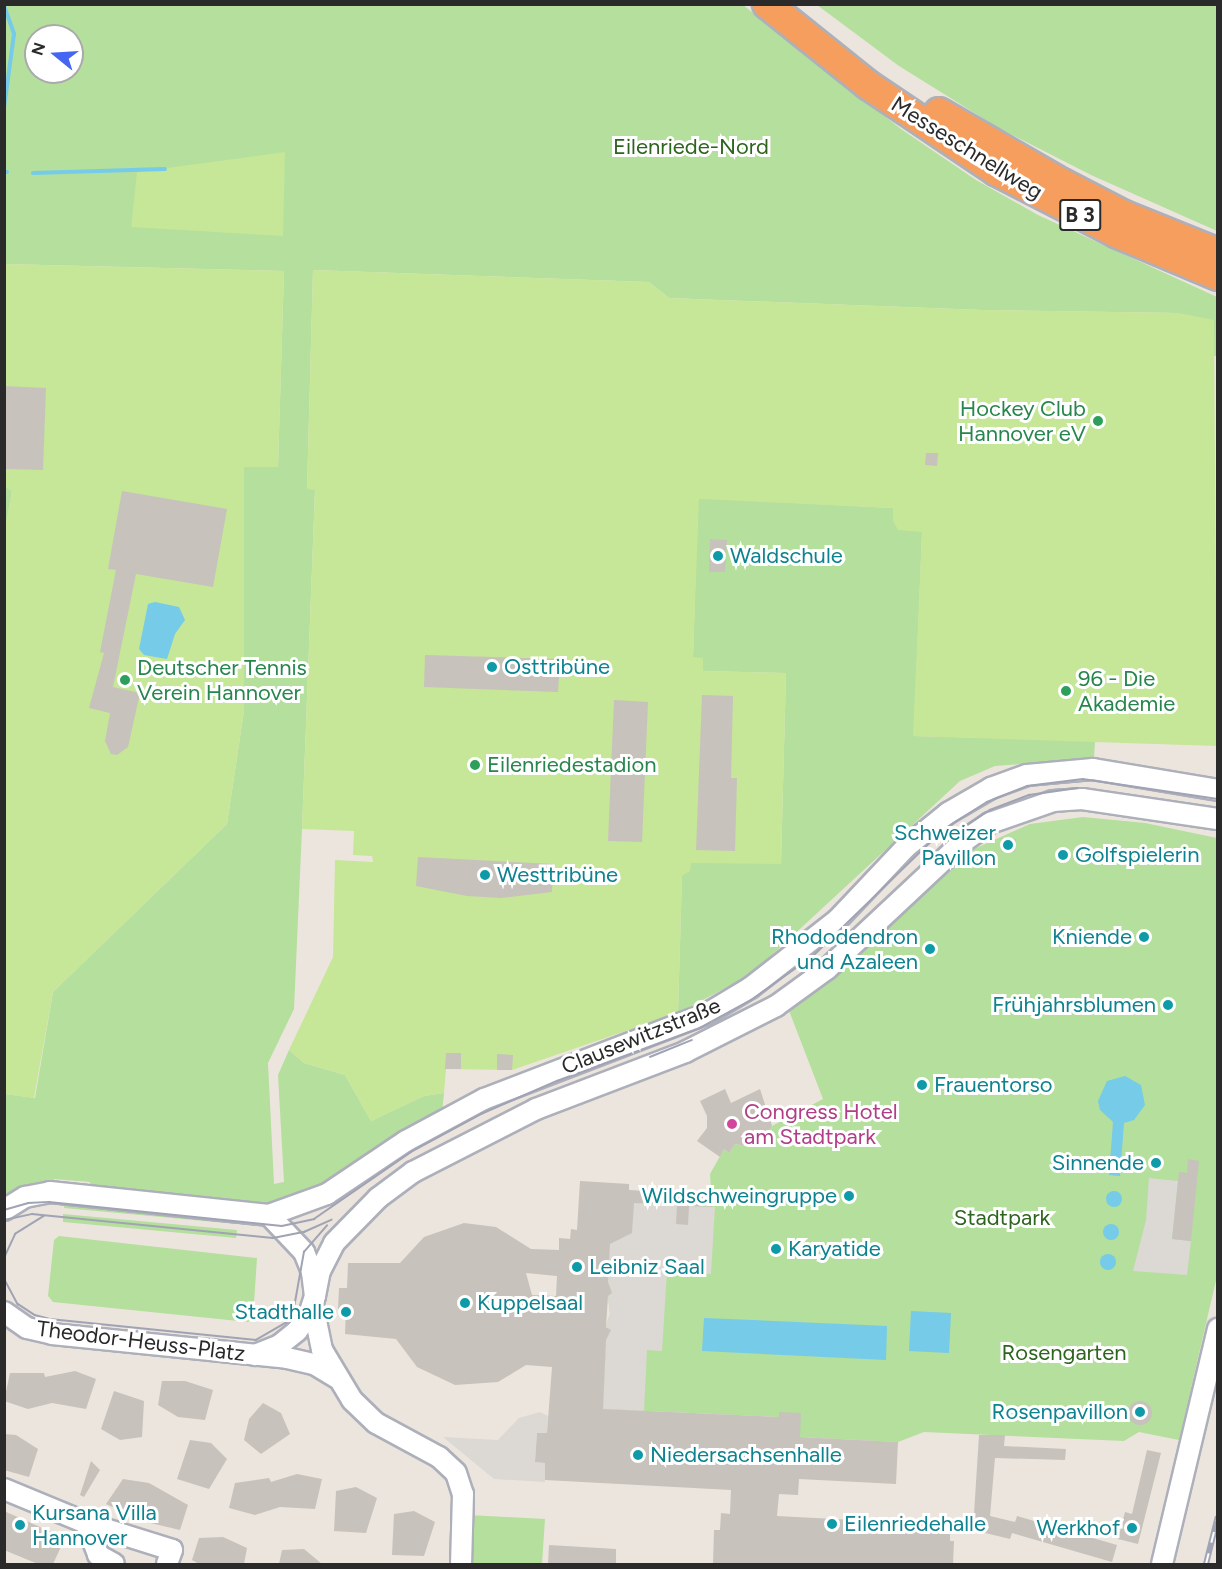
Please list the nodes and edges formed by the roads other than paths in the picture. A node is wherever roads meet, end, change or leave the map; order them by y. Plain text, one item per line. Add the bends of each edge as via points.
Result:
1 (767, 4) edge
2 (790, 4) edge
3 (1218, 253) edge
4 (1218, 276) edge
5 (1218, 790) edge
6 (1218, 819) edge
7 (34, 1195) junction
8 (4, 1209) edge
9 (269, 1215) junction
10 (4, 1219) edge
11 (314, 1301) junction
12 (5, 1315) edge
13 (1218, 1329) edge
14 (255, 1354) junction
15 (336, 1377) junction
16 (4, 1489) edge
17 (86, 1523) junction
18 (114, 1564) edge
19 (167, 1564) edge
20 (461, 1564) edge
21 (1162, 1564) edge

1 - 4 highway, Messeschnellweg / B 3 via 868,85 996,171 1116,233
2 - 3 highway, Messeschnellweg / B 3 via 878,72 1006,152 1125,215
5 - 9 street, Clausewitzstraße via 1093,769 1027,775 991,788 948,813 906,847 837,920 742,993 708,1013 484,1100 406,1141 327,1194
6 - 11 street, Clausewitzstraße via 1082,799 1053,801 990,823 964,841 827,969 776,1006 685,1052 536,1109 413,1172 378,1198 334,1243 320,1271
7 - 8 street
7 - 9 street via 50,1192
7 - 10 street
9 - 11 street via 304,1252 312,1272
11 - 14 street, Theodor-Heuss-Platz via 290,1337
11 - 15 street via 321,1350
12 - 14 street, Theodor-Heuss-Platz via 27,1328 52,1334
13 - 21 street
14 - 15 street via 314,1364
15 - 20 street via 376,1423 446,1461 460,1479
16 - 17 street
17 - 18 street via 98,1556
17 - 19 street via 172,1550

